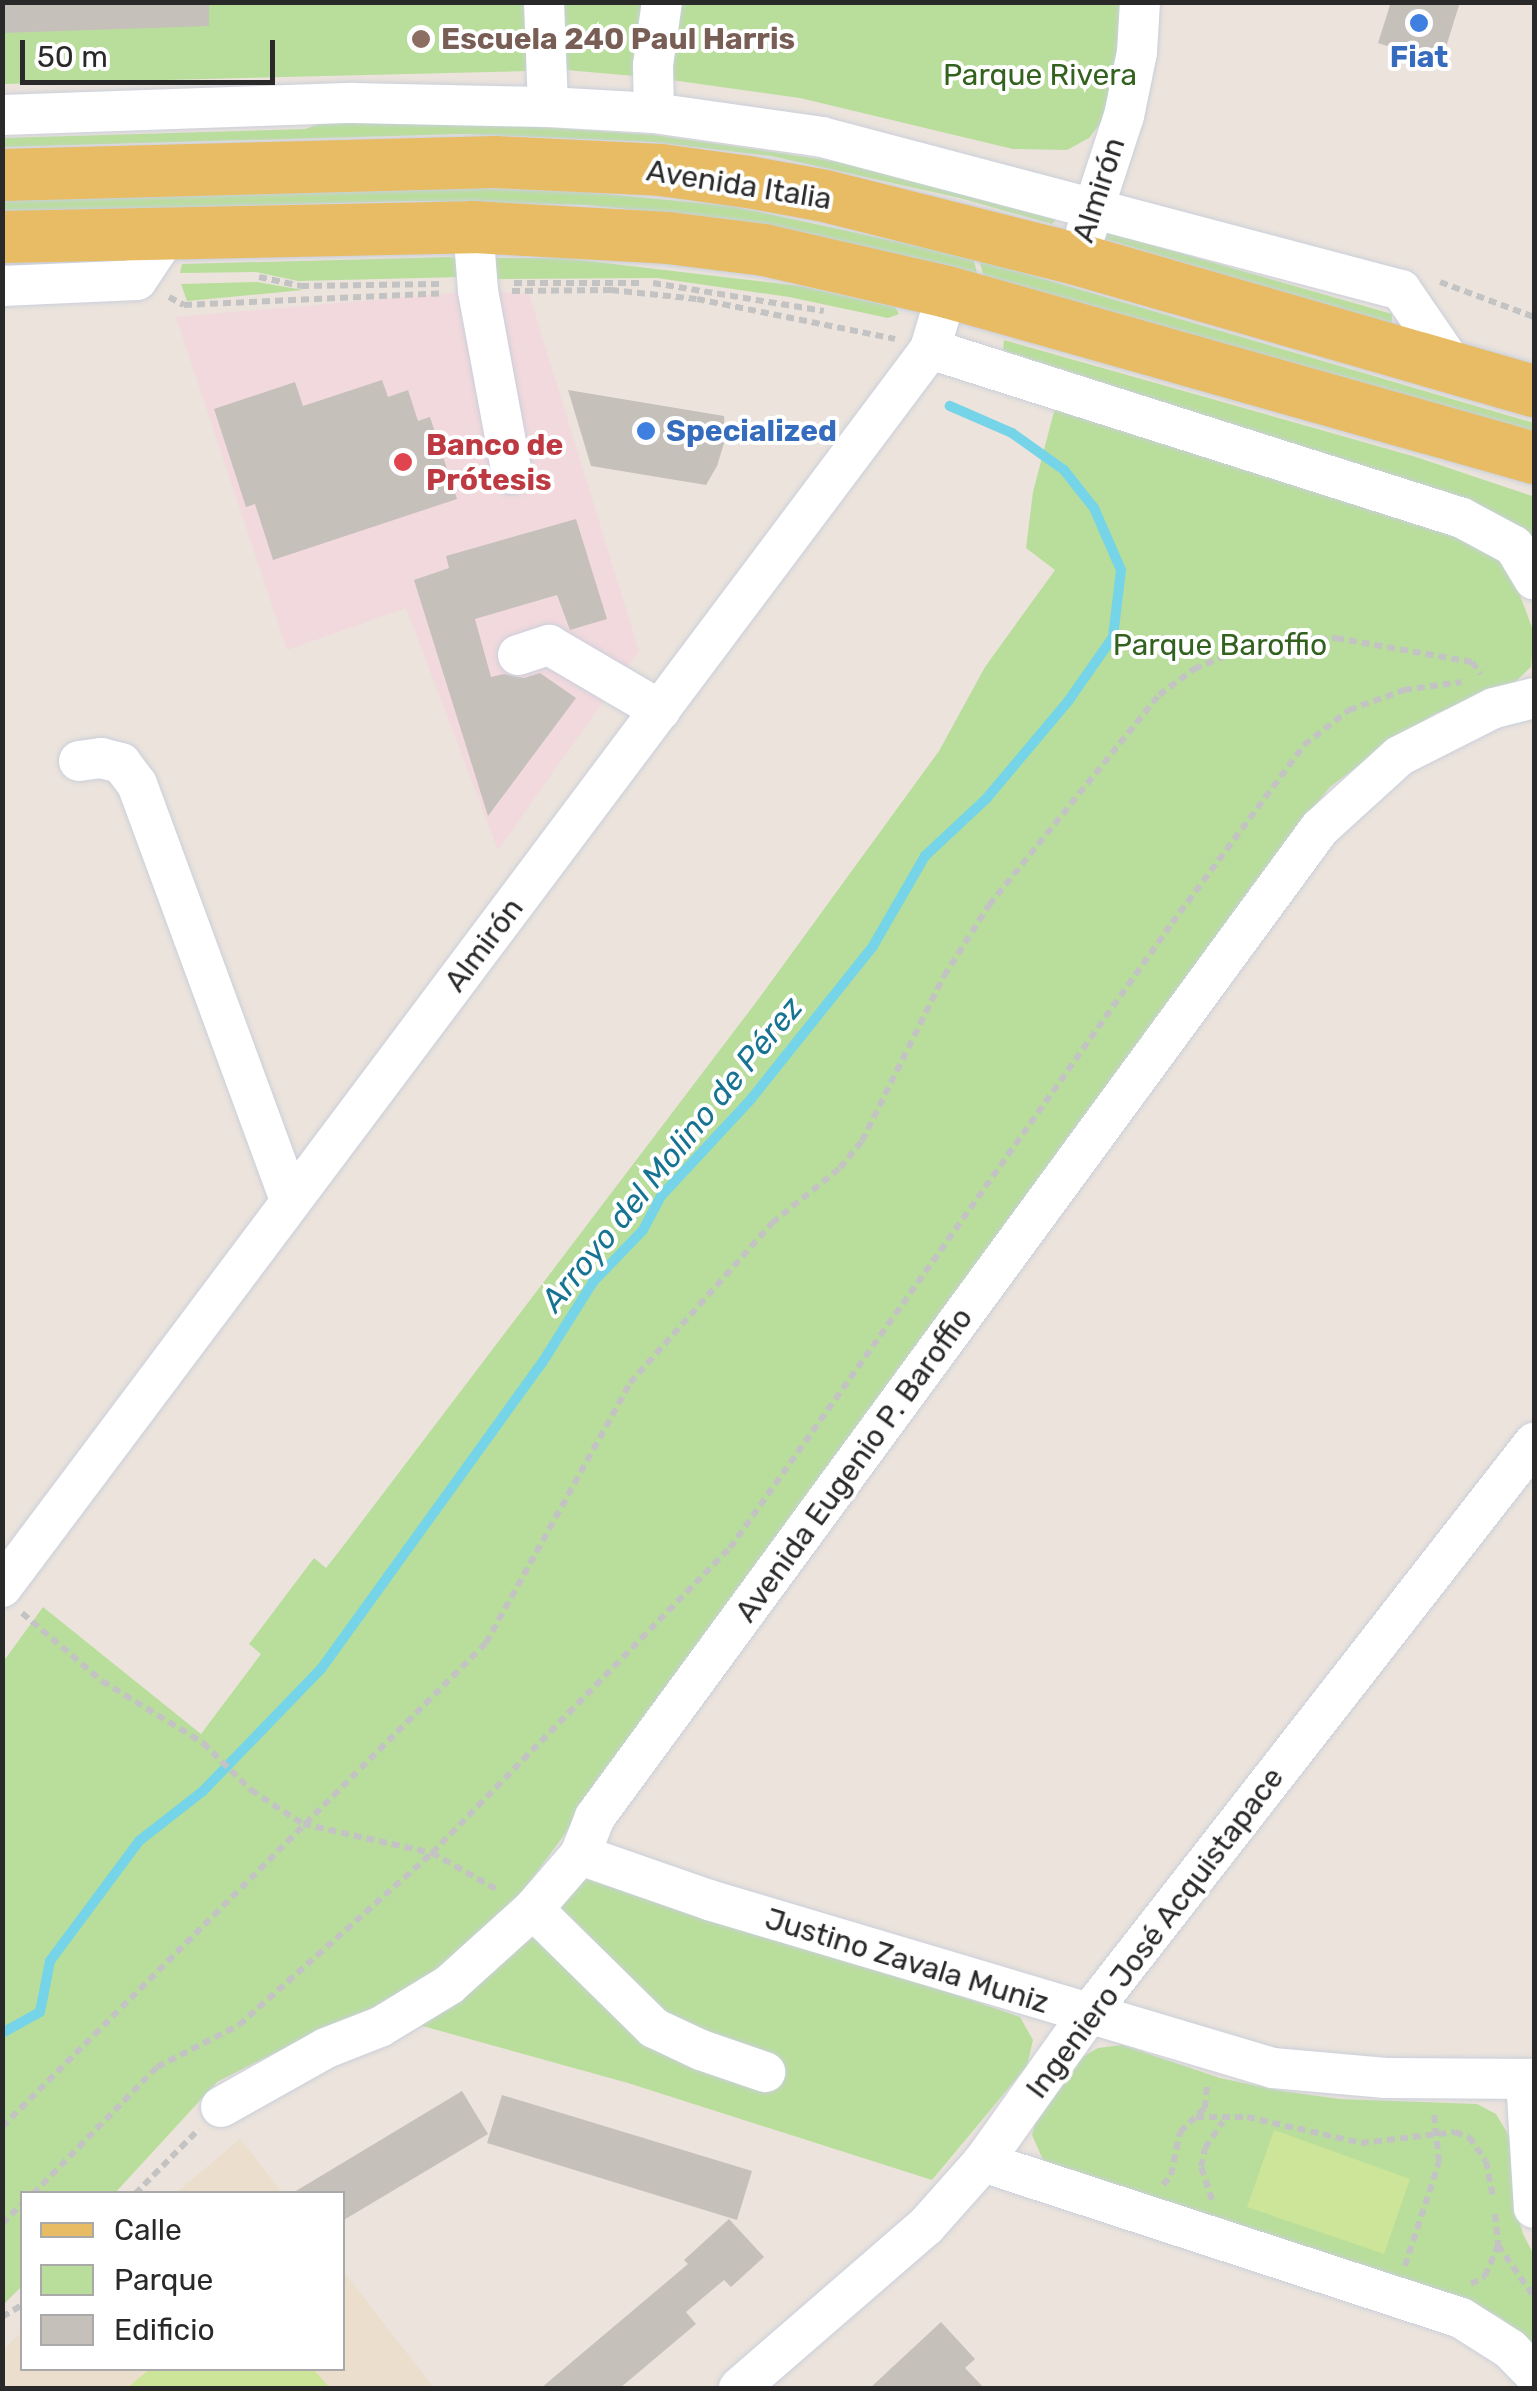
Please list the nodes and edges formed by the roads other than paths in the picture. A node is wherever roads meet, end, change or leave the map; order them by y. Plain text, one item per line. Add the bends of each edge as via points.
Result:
1 (544, 2) edge
2 (662, 2) edge
3 (1140, 2) edge
4 (548, 107) junction
5 (654, 113) junction
6 (2, 114) edge
7 (2, 175) edge
8 (1094, 208) junction
9 (473, 227) junction
10 (169, 232) junction
11 (2, 238) edge
12 (1076, 260) junction
13 (2, 286) edge
14 (946, 292) junction
15 (930, 349) junction
16 (1454, 366) junction
17 (1531, 385) edge
18 (1529, 460) edge
19 (512, 474) dead end
20 (1534, 580) edge
21 (518, 655) dead end
22 (1534, 698) edge
23 (660, 710) junction
24 (79, 761) dead end
25 (291, 1202) junction
26 (1534, 1443) edge
27 (10, 1598) edge
28 (580, 1855) junction
29 (534, 1910) junction
30 (1087, 2016) junction
31 (765, 2072) dead end
32 (1530, 2079) edge
33 (221, 2107) road end
34 (983, 2162) junction
35 (1534, 2208) edge
36 (1534, 2374) edge
37 (740, 2388) edge

1 - 4 street
2 - 5 street
3 - 8 street, Almirón via 1124,116
4 - 5 street, Avenida Italia
4 - 6 street, Avenida Italia via 353,103
5 - 8 street, Avenida Italia via 822,137
7 - 12 main road, Avenida Italia via 354,162 661,170 825,196
8 - 12 street, Almirón
8 - 16 street, Avenida Italia via 1401,290
9 - 10 main road, Avenida Italia
9 - 14 main road, Avenida Italia via 764,250
9 - 19 street
10 - 11 main road, Avenida Italia
10 - 13 street via 137,280
12 - 16 main road, Avenida Italia
14 - 15 street, Almirón
14 - 18 main road, Avenida Italia
15 - 20 street via 1462,518 1514,546
15 - 23 street, Almirón
16 - 17 main road, Avenida Italia
21 - 23 street via 549,645
22 - 28 street, Avenida Eugenio P. Baroffio via 1494,708 1400,756 1320,828 595,1817
23 - 25 street, Almirón
24 - 25 street via 121,763 137,784
25 - 27 street, Almirón
26 - 30 street, Ingeniero José Acquistapace
28 - 29 street, Avenida Eugenio P. Baroffio
28 - 30 street, Justino Zavala Muniz
29 - 31 street via 654,2028
29 - 33 street, Avenida Eugenio P. Baroffio via 450,1985
30 - 32 street, Justino Zavala Muniz via 1273,2068
30 - 34 street, Ingeniero José Acquistapace
32 - 35 street
34 - 36 street via 1461,2318 1510,2349
34 - 37 street, Ingeniero José Acquistapace via 926,2226

